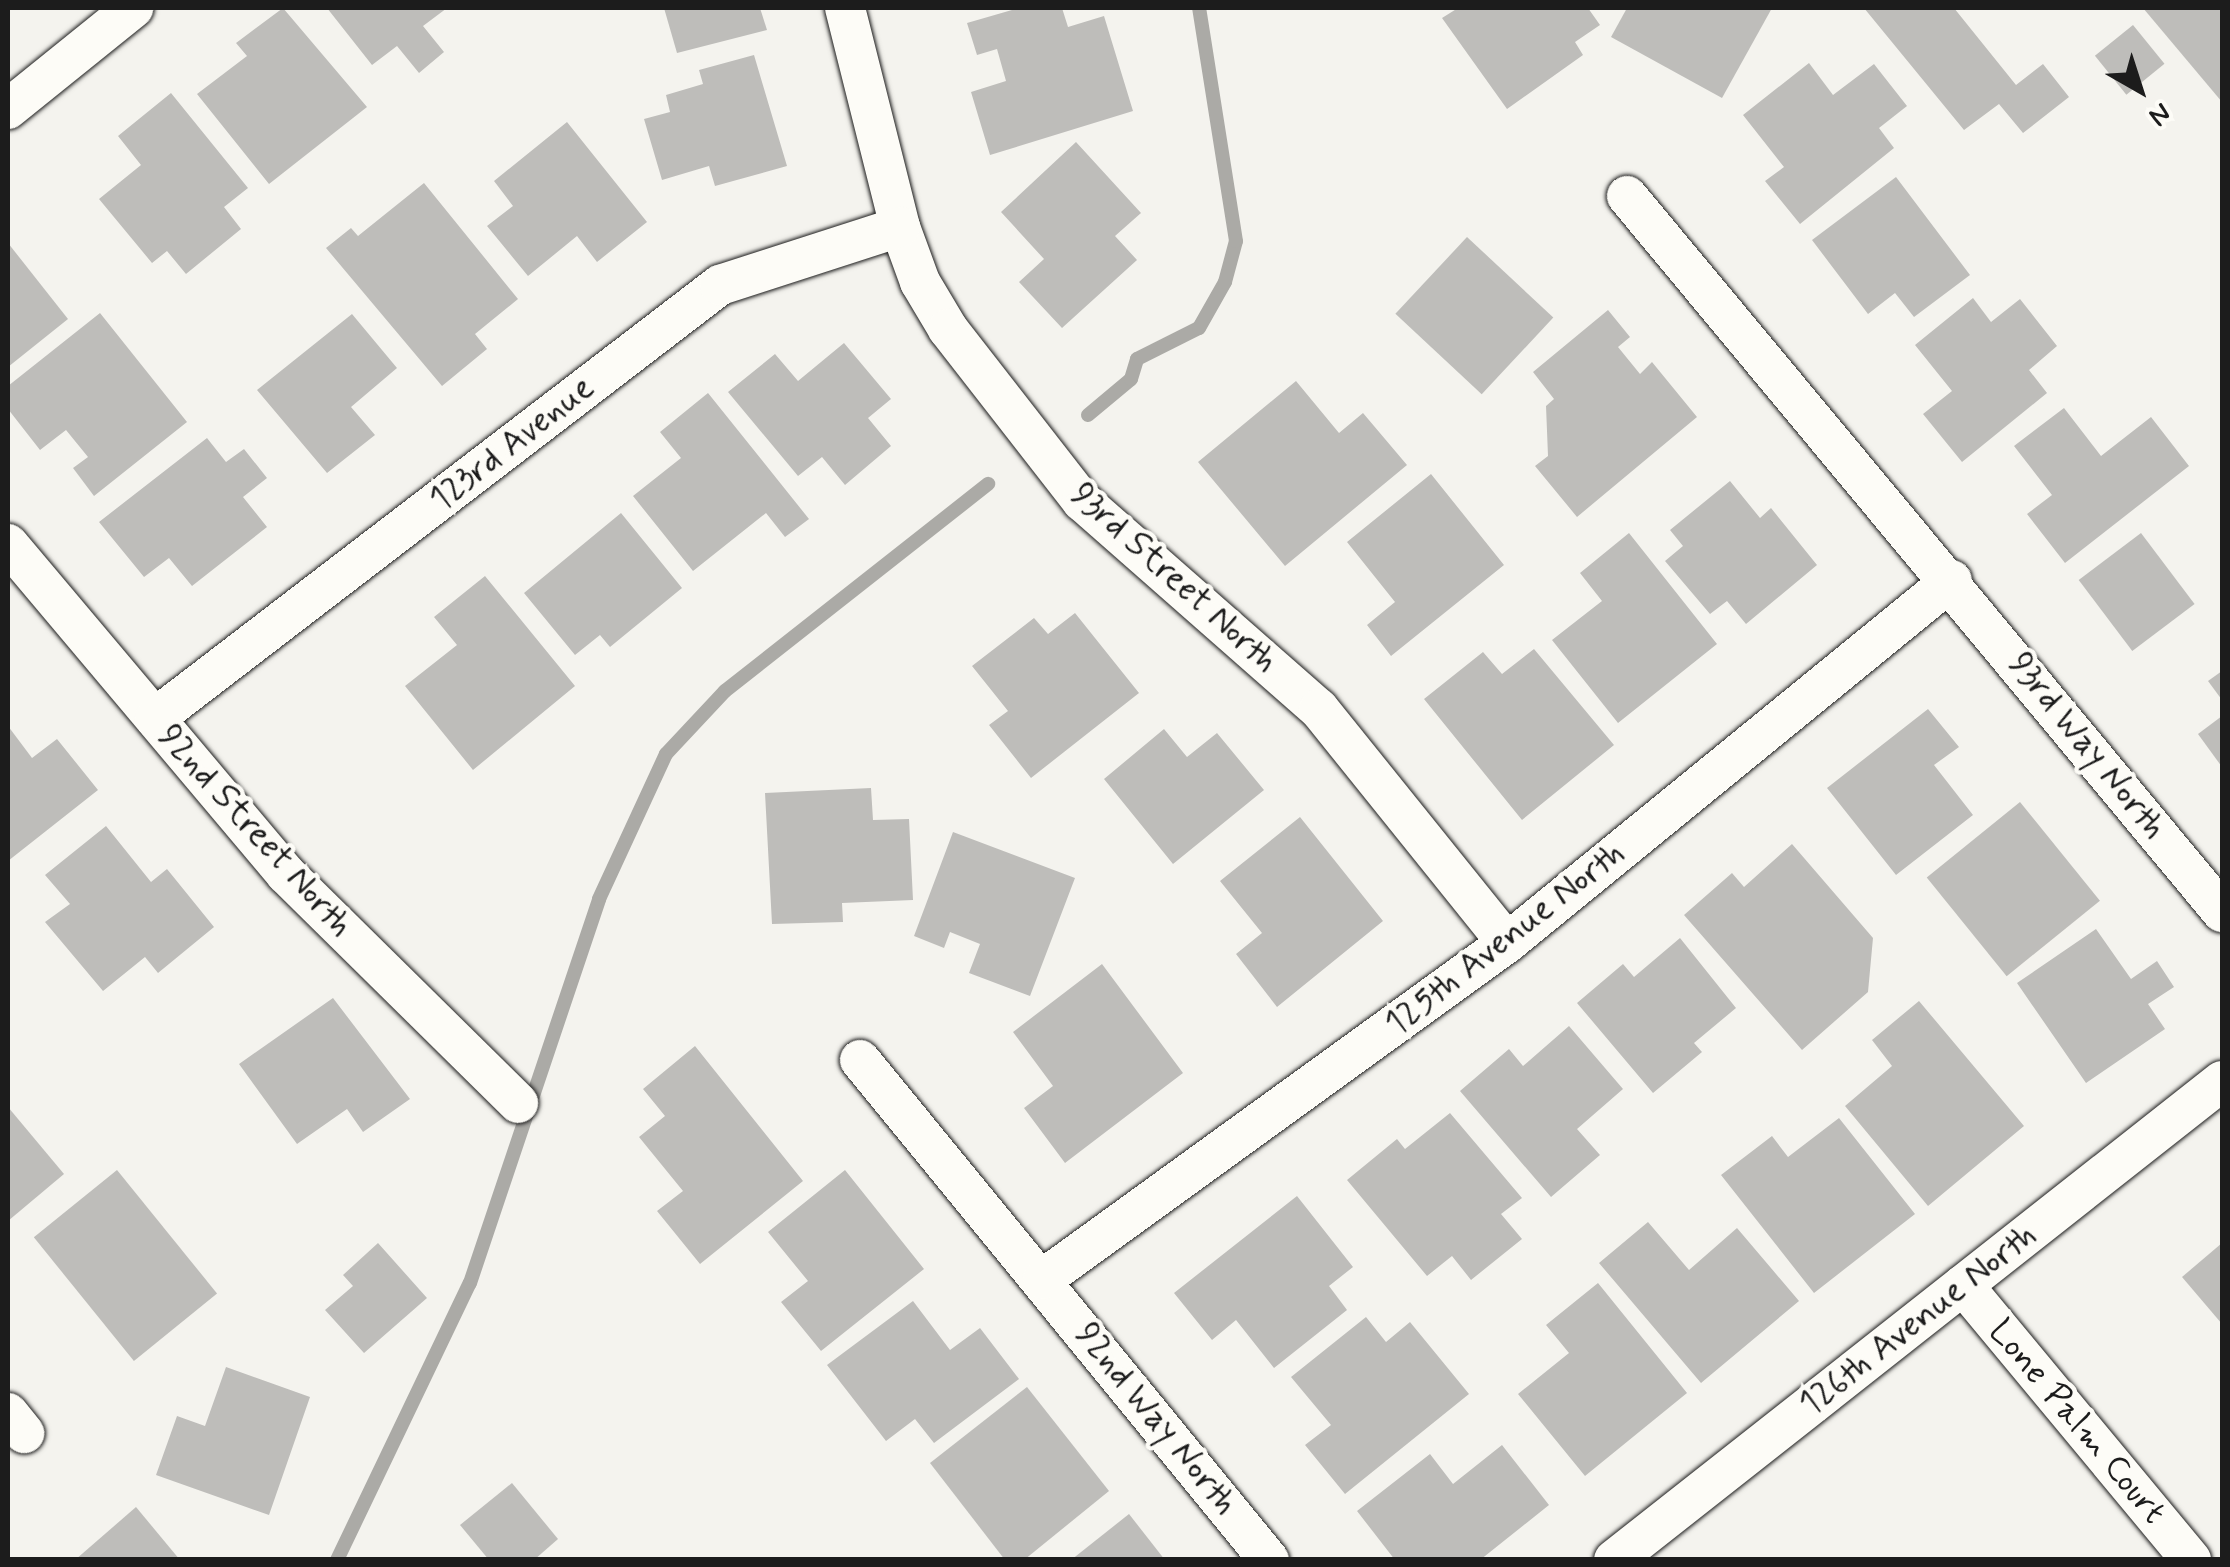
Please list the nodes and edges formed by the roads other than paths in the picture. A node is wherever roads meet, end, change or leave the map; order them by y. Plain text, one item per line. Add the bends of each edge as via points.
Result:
1 (133, 8) edge
2 (845, 8) edge
3 (8, 109) edge
4 (1628, 196) dead end
5 (900, 228) junction
6 (8, 544) edge
7 (1952, 580) junction
8 (155, 718) junction
9 (2222, 912) edge
10 (1508, 943) junction
11 (860, 1060) dead end
12 (2222, 1081) edge
13 (518, 1104) dead end
14 (1044, 1279) junction
15 (1963, 1285) junction
16 (1270, 1560) edge
17 (1614, 1560) edge
18 (2191, 1560) edge

1 - 3 street
2 - 5 street, 93rd Street North
4 - 7 street, 93rd Way North
5 - 8 street, 123rd Avenue via 720,284
5 - 10 street, 93rd Street North via 920,282 948,329 1082,501 1320,709
6 - 8 street, 92nd Street North
7 - 9 street, 93rd Way North
7 - 10 street, 125th Avenue North
8 - 13 street, 92nd Street North via 286,874
10 - 14 street, 125th Avenue North
11 - 14 street, 92nd Way North
12 - 15 street, 126th Avenue North
14 - 16 street, 92nd Way North
15 - 17 street, 126th Avenue North
15 - 18 street, Lone Palm Court

